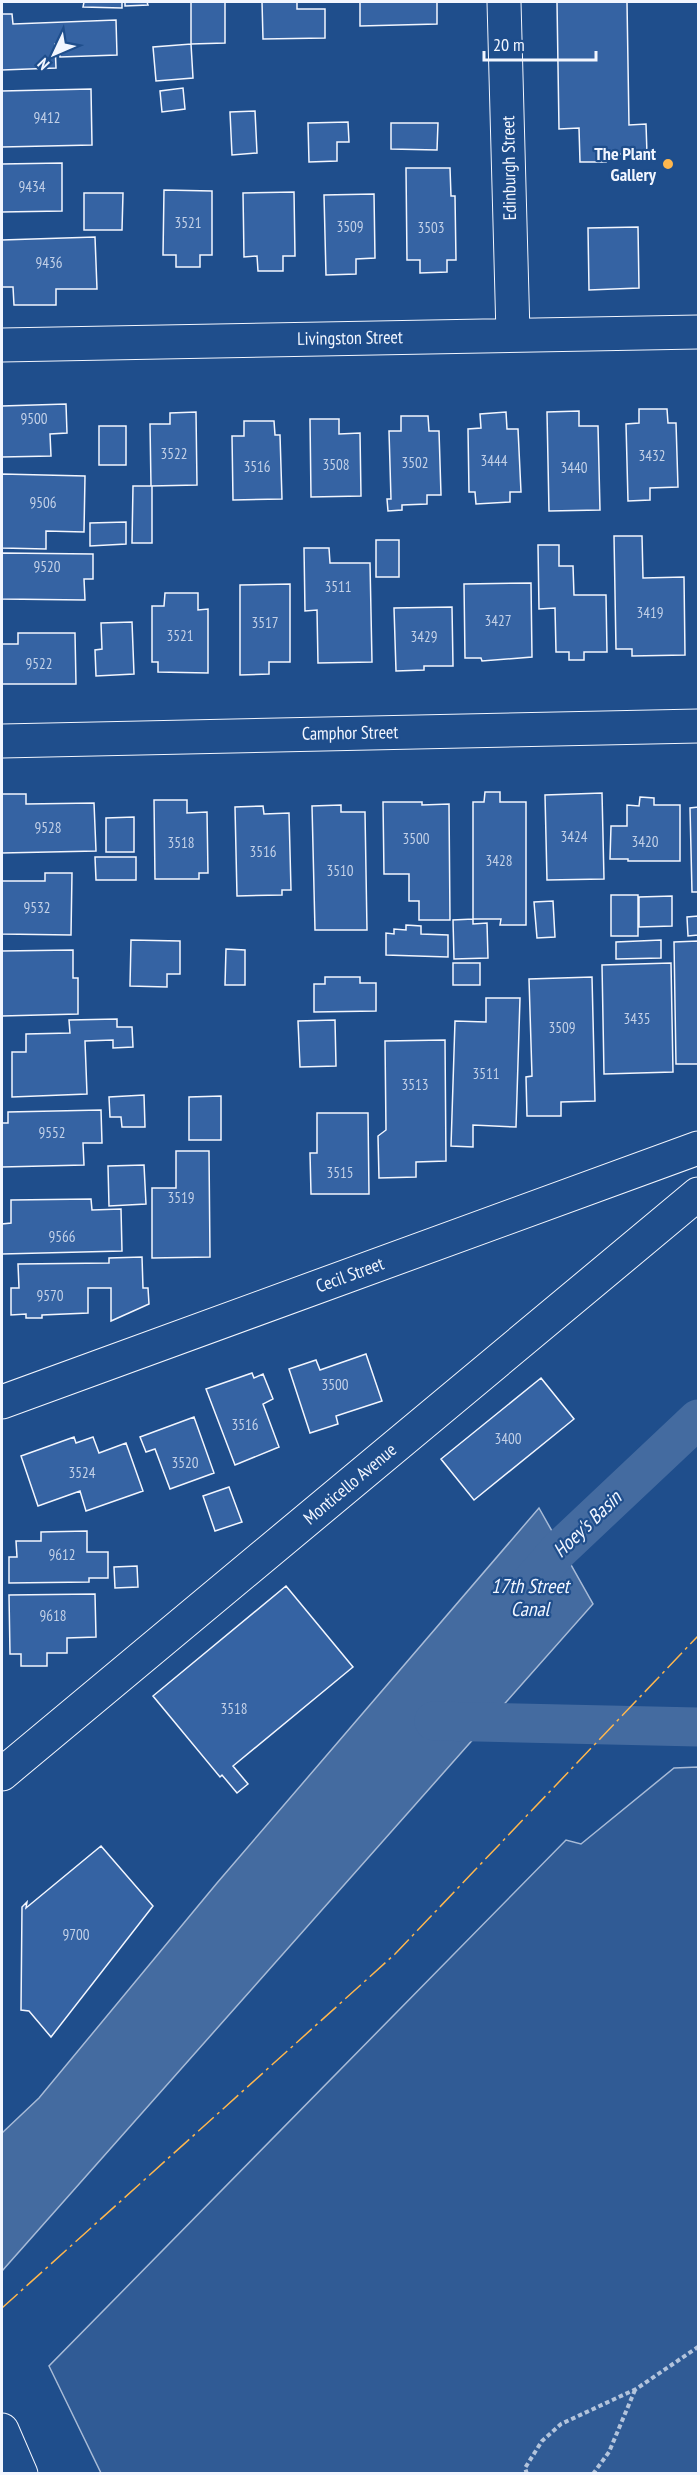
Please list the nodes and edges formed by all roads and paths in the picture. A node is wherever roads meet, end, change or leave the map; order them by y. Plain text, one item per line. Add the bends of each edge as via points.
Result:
1 (504, 2) edge
2 (699, 332) edge
3 (513, 334) junction
4 (2, 345) edge
5 (699, 726) edge
6 (2, 741) edge
7 (699, 1148) edge
8 (699, 1194) edge
9 (2, 1402) edge
10 (2, 1773) edge
11 (699, 2347) edge
12 (636, 2389) junction
13 (2, 2430) edge
14 (21, 2474) edge
15 (527, 2474) edge
16 (593, 2474) edge

1 - 3 street, Edinburgh Street
2 - 3 street, Livingston Street
3 - 4 street, Livingston Street
5 - 6 street, Camphor Street
7 - 9 street, Cecil Street
8 - 10 street, Monticello Avenue
11 - 12 path
12 - 15 path via 561,2424 542,2441 525,2468
12 - 16 path via 609,2452
13 - 14 street

